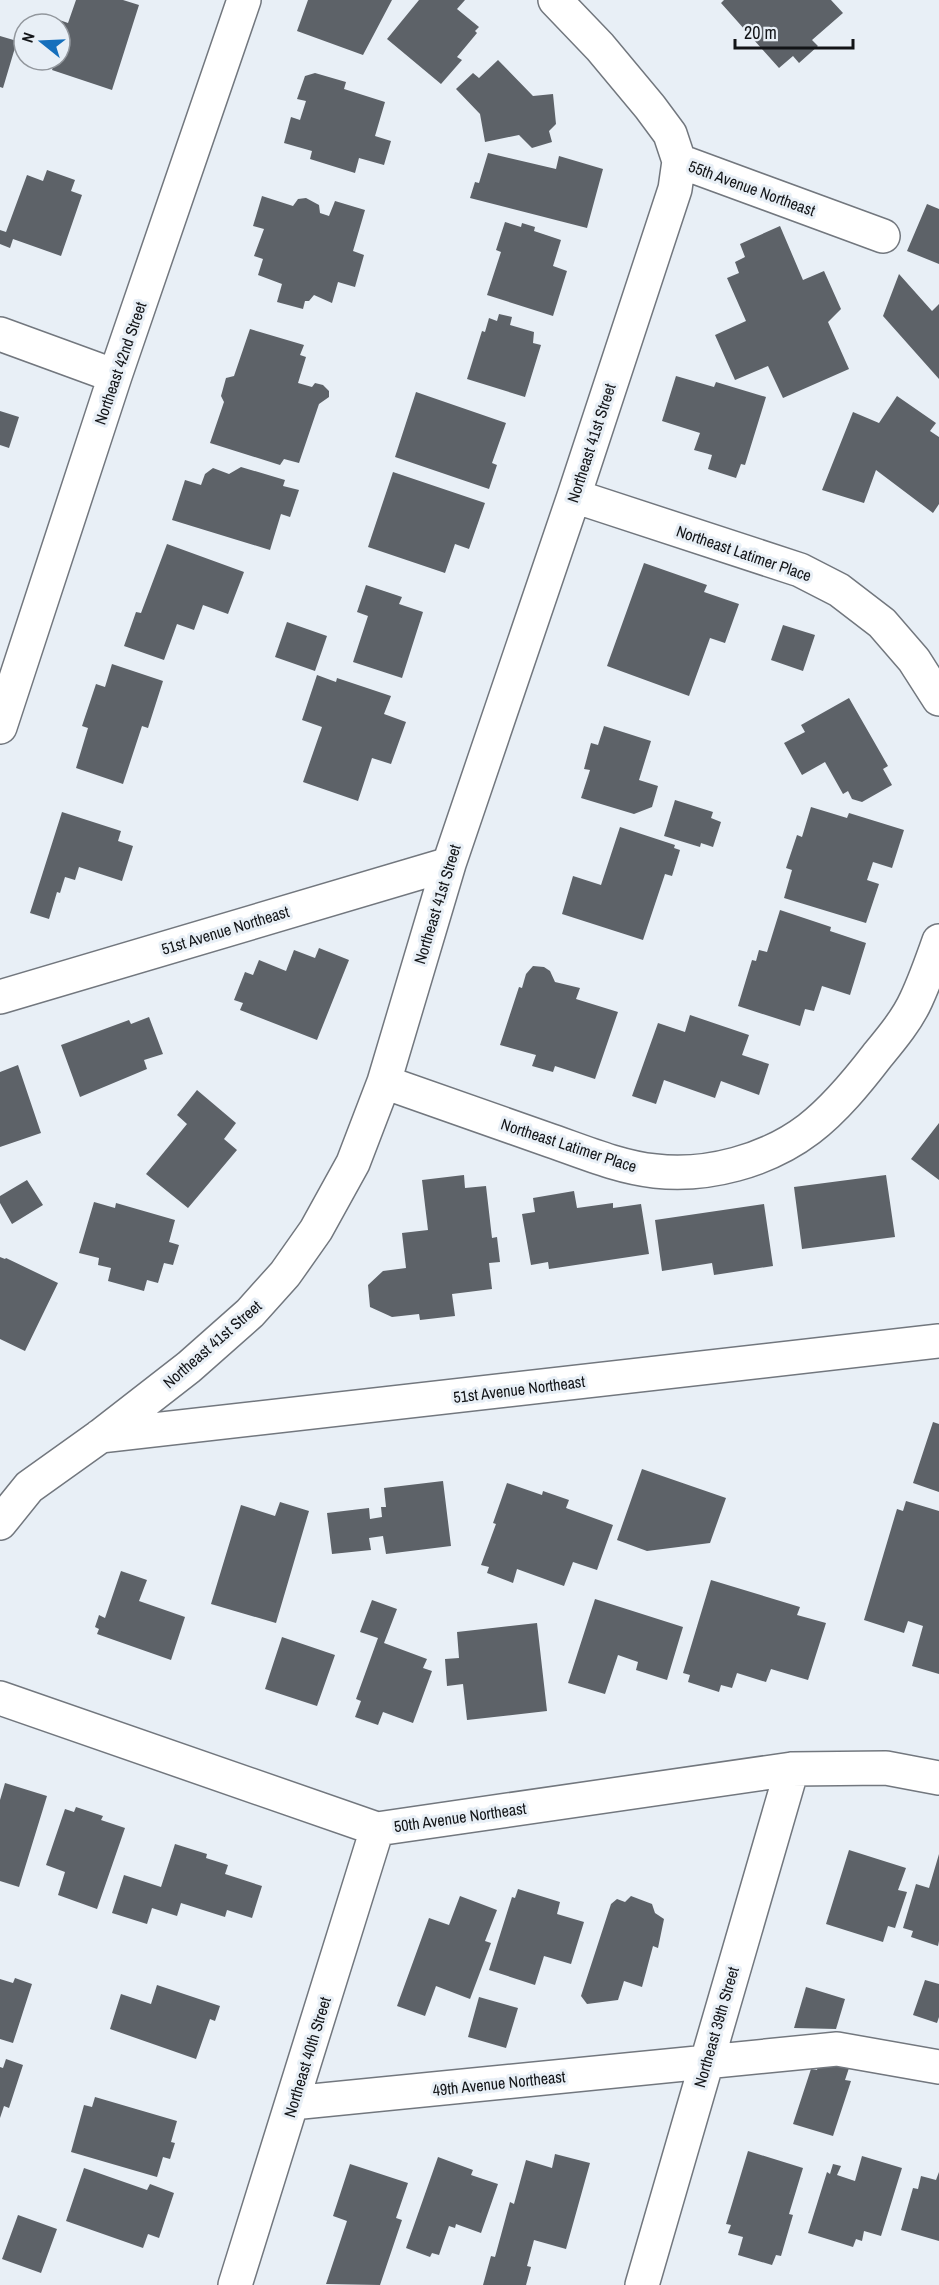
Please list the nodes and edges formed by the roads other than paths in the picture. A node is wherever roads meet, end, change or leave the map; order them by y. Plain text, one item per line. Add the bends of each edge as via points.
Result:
1 (244, 0) edge
2 (555, 0) edge
3 (679, 160) junction
4 (883, 236) dead end
5 (0, 333) edge
6 (115, 376) junction
7 (574, 496) junction
8 (939, 699) edge
9 (0, 727) edge
10 (449, 864) junction
11 (939, 941) edge
12 (0, 997) edge
13 (384, 1082) junction
14 (939, 1341) edge
15 (99, 1437) junction
16 (0, 1523) edge
17 (0, 1698) edge
18 (792, 1769) junction
19 (939, 1778) edge
20 (377, 1829) junction
21 (706, 2062) junction
22 (939, 2067) edge
23 (292, 2103) junction
24 (235, 2285) edge
25 (642, 2285) edge

1 - 6 street, Northeast 42nd Street
2 - 3 street, 55th Avenue Northeast via 650,107 670,134
3 - 4 street, 55th Avenue Northeast
3 - 7 street, Northeast 41st Street via 675,189
5 - 6 street
6 - 9 street, Northeast 42nd Street
7 - 8 street, Northeast Latimer Place via 800,570 839,590 882,623 914,660
7 - 10 street, Northeast 41st Street
10 - 12 street, 51st Avenue Northeast
10 - 13 street, Northeast 41st Street
11 - 13 street, Northeast Latimer Place via 915,1002 860,1079 808,1129 759,1157 737,1163 709,1170 655,1171 582,1151
13 - 15 street, Northeast 41st Street via 353,1163 316,1230 285,1274 250,1313 189,1367
14 - 15 street, 51st Avenue Northeast
15 - 16 street, Northeast 41st Street via 29,1487
17 - 20 street, 50th Avenue Northeast
18 - 19 street, 50th Avenue Northeast via 886,1768
18 - 20 street, 50th Avenue Northeast
18 - 21 street, Northeast 39th Street
20 - 23 street, Northeast 40th Street
21 - 22 street, 49th Avenue Northeast via 837,2049
21 - 23 street, 49th Avenue Northeast
21 - 25 street, Northeast 39th Street
23 - 24 street, Northeast 40th Street

